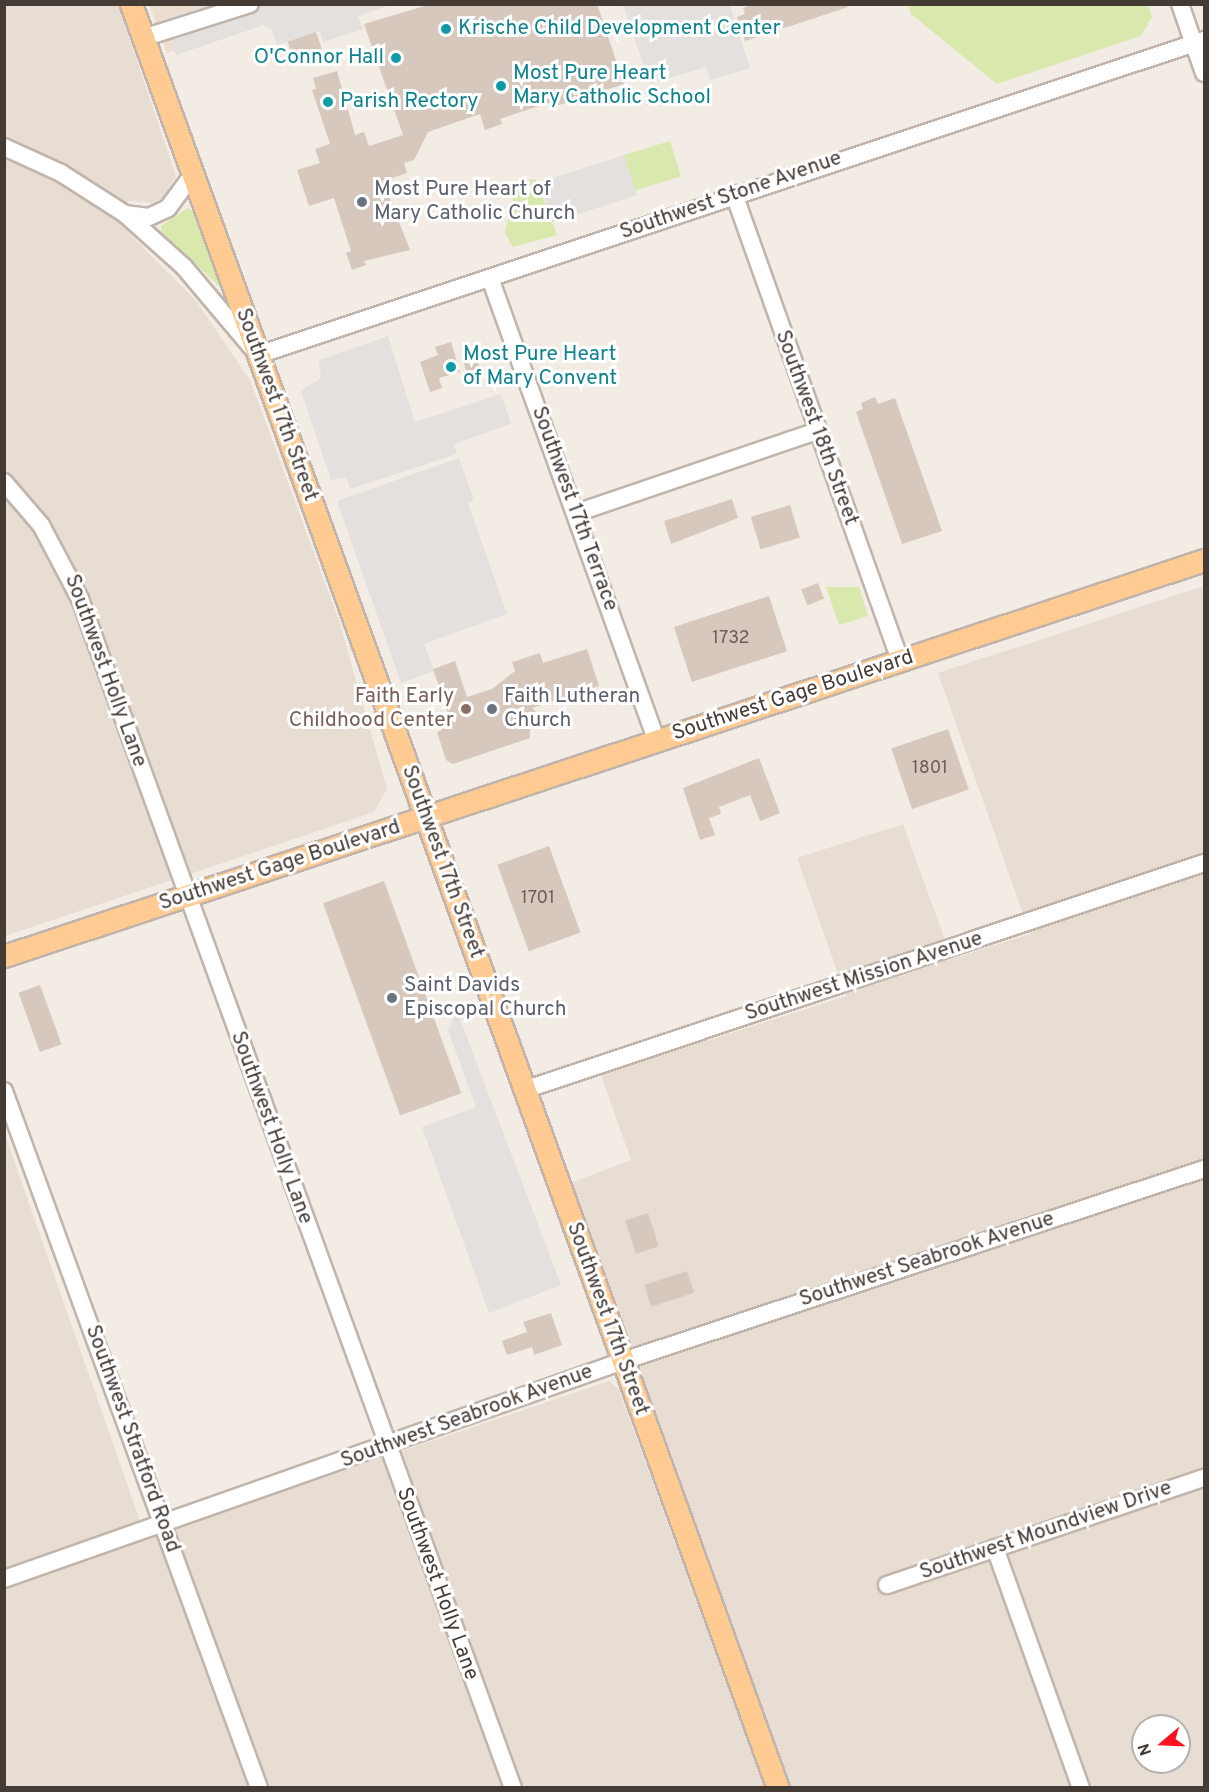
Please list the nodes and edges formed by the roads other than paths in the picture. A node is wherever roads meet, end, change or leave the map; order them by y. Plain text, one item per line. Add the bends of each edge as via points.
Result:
1 (131, 4) edge
2 (250, 4) edge
3 (1180, 4) edge
4 (143, 38) junction
5 (1199, 41) edge
6 (1204, 73) edge
7 (4, 147) edge
8 (193, 174) junction
9 (735, 194) junction
10 (125, 214) junction
11 (490, 278) junction
12 (258, 355) junction
13 (817, 431) junction
14 (4, 482) edge
15 (576, 513) junction
16 (1204, 560) edge
17 (900, 660) junction
18 (657, 741) junction
19 (426, 817) junction
20 (1204, 863) edge
21 (187, 897) junction
22 (4, 956) edge
23 (524, 1090) junction
24 (4, 1091) edge
25 (1204, 1169) edge
26 (622, 1361) junction
27 (386, 1446) junction
28 (1204, 1478) edge
29 (163, 1524) junction
30 (995, 1548) junction
31 (4, 1579) edge
32 (887, 1585) dead end
33 (259, 1788) edge
34 (513, 1788) edge
35 (778, 1788) edge
36 (1081, 1788) edge

1 - 4 main road, Southwest 17th Street
2 - 4 street
3 - 5 street
4 - 8 main road, Southwest 17th Street
5 - 6 street
5 - 9 street, Southwest Stone Avenue
7 - 10 street via 61,173
8 - 10 street via 168,208 149,217
8 - 12 main road, Southwest 17th Street
9 - 11 street, Southwest Stone Avenue
9 - 13 street, Southwest 18th Street
10 - 12 street via 184,267
11 - 12 street, Southwest Stone Avenue
11 - 15 street, Southwest 17th Terrace
12 - 19 main road, Southwest 17th Street
13 - 15 street
13 - 17 street, Southwest 18th Street
14 - 21 street, Southwest Holly Lane via 41,525 70,574
15 - 18 street, Southwest 17th Terrace
16 - 17 main road, Southwest Gage Boulevard
17 - 18 main road, Southwest Gage Boulevard
18 - 19 main road, Southwest Gage Boulevard
19 - 21 main road, Southwest Gage Boulevard
19 - 23 main road, Southwest 17th Street
20 - 23 street, Southwest Mission Avenue
21 - 22 main road, Southwest Gage Boulevard
21 - 27 street, Southwest Holly Lane
23 - 26 main road, Southwest 17th Street
24 - 29 street, Southwest Stratford Road
25 - 26 street, Southwest Seabrook Avenue
26 - 27 street, Southwest Seabrook Avenue
26 - 35 main road, Southwest 17th Street
27 - 29 street, Southwest Seabrook Avenue
27 - 34 street, Southwest Holly Lane
28 - 30 street, Southwest Moundview Drive
29 - 31 street, Southwest Seabrook Avenue
29 - 33 street, Southwest Stratford Road
30 - 32 street, Southwest Moundview Drive
30 - 36 street

